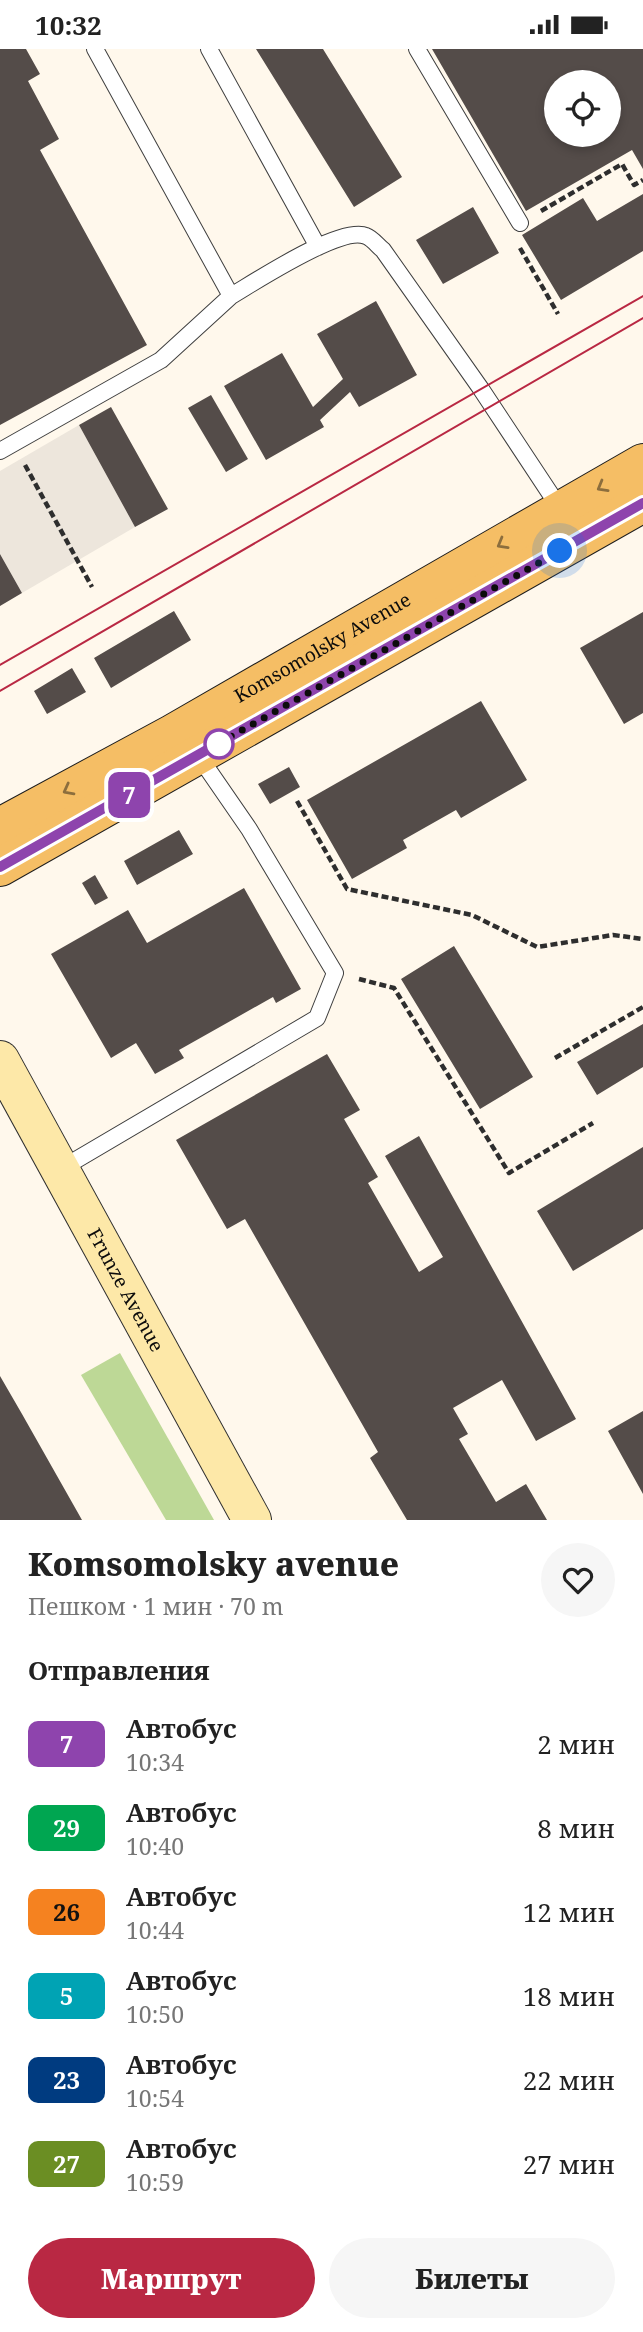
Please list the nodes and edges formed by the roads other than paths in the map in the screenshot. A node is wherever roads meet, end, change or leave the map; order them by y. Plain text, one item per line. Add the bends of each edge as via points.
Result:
1 (95, 49) edge
2 (209, 49) edge
3 (417, 49) edge
4 (520, 223) dead end
5 (318, 247) junction
6 (231, 296) junction
7 (6, 447) edge
8 (643, 463) edge
9 (643, 503) edge
10 (561, 510) junction
11 (198, 755) junction
12 (0, 827) edge
13 (0, 867) edge
14 (0, 1060) edge
15 (59, 1170) junction
16 (252, 1520) edge

1 - 6 lane
2 - 5 lane
3 - 4 lane
5 - 6 lane
5 - 10 lane via 348,234 365,235 383,250
6 - 7 lane via 161,360
8 -> 10 main road, Komsomolsky Avenue
9 - 11 main road, Komsomolsky Avenue
10 -> 12 main road, Komsomolsky Avenue via 172,734
11 - 13 main road, Komsomolsky Avenue
11 - 15 lane via 249,829 335,973 317,1018
14 - 15 main road, Frunze Avenue
15 - 16 main road, Frunze Avenue

